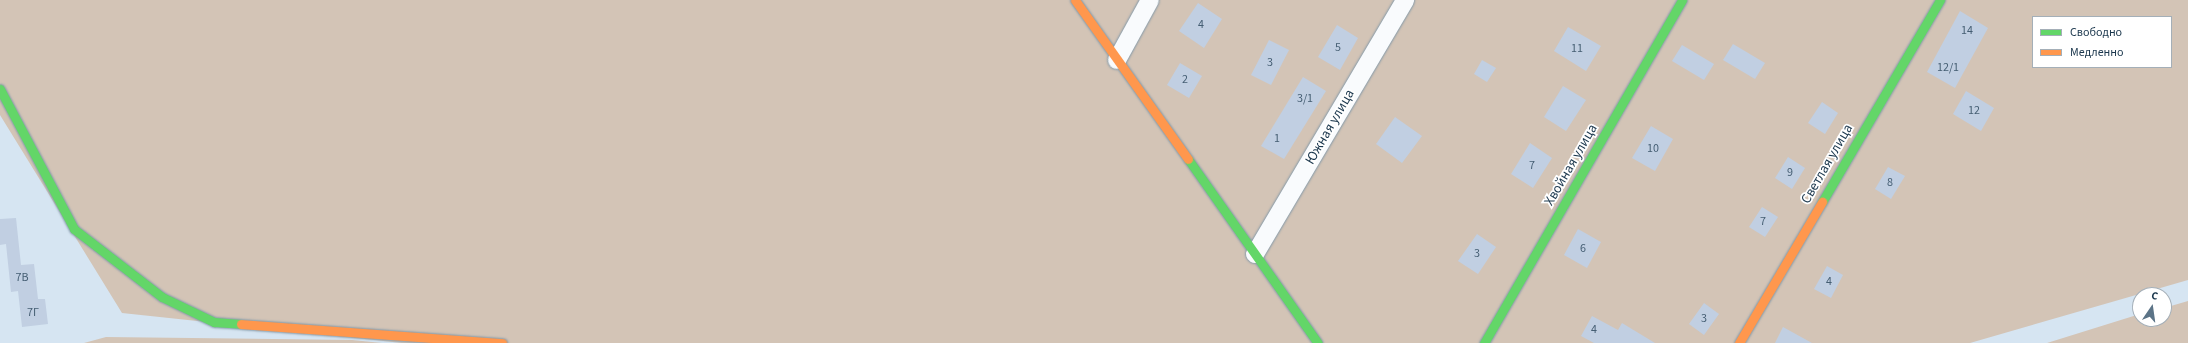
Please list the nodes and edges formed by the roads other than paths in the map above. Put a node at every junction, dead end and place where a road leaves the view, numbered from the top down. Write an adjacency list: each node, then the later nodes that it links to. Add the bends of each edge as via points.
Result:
1 (1075, 0): 6 (street)
2 (1150, 0): 6 (street)
3 (1405, 0): 8 (street, Южная улица)
4 (1682, 0): 12 (street, Хвойная улица)
5 (1940, 0): 13 (street, Светлая улица)
6 (1118, 60): 8 (street)
7 (0, 89): 9 (street, via 74,229 162,297 214,322)
8 (1255, 254): 11 (street)
9 (362, 338): 10 (street)
10 (502, 343)
11 (1318, 343)
12 (1484, 343)
13 (1739, 343)

